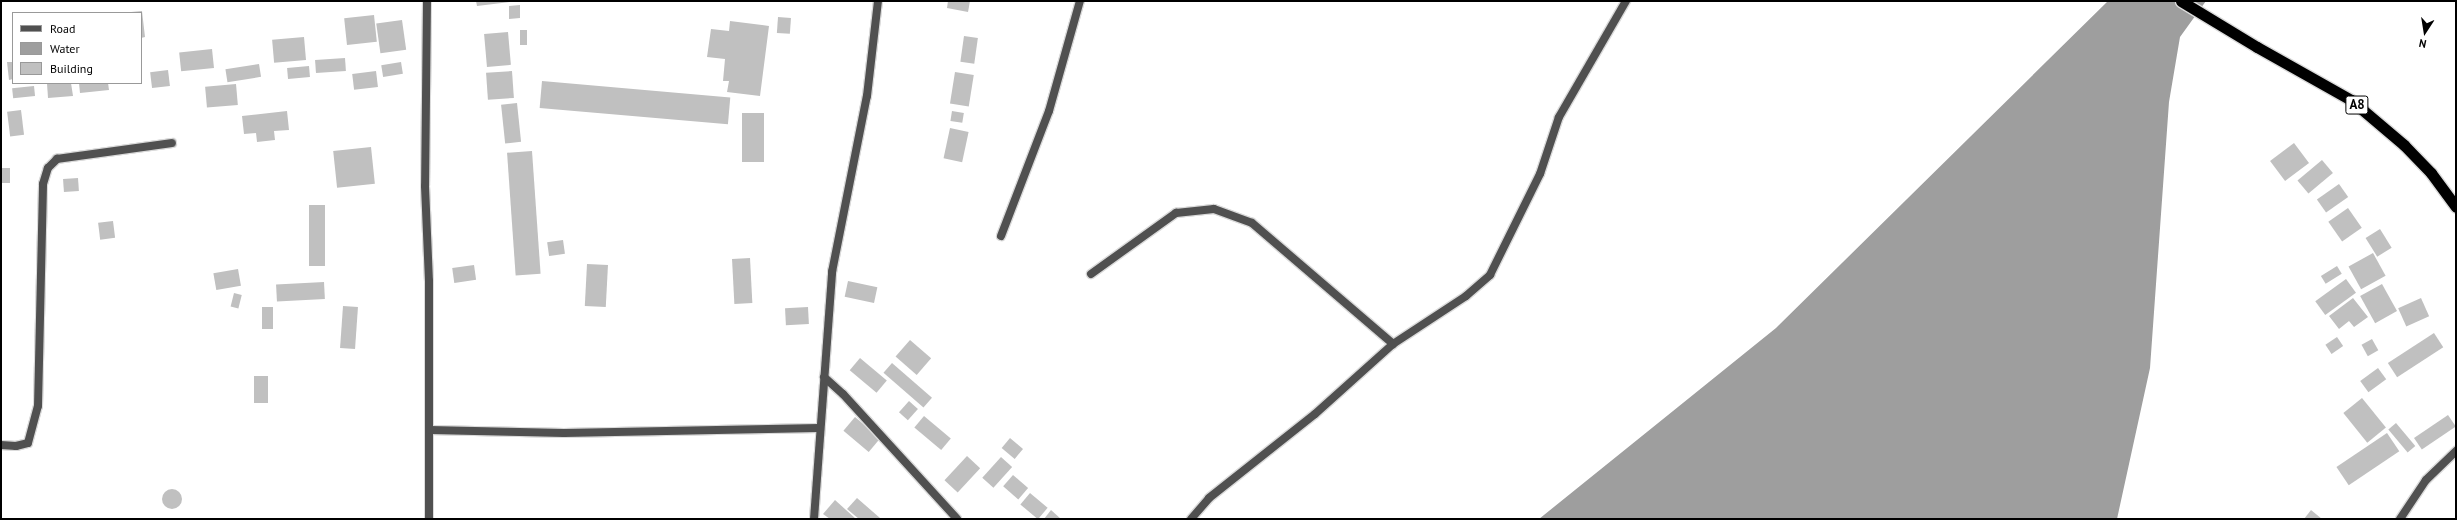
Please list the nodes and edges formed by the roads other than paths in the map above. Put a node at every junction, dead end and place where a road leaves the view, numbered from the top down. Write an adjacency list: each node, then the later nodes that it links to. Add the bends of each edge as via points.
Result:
1 (427, 1): 13 (street, via 425,186 430,281)
2 (878, 1): 11 (street, via 867,96 832,272)
3 (1080, 1): 8 (street, via 1049,111)
4 (1626, 1): 10 (street, via 1558,117 1540,174 1490,275 1466,296 1418,325)
5 (2181, 1): 7 (highway, A8, via 2351,100 2404,145 2431,173)
6 (172, 143): 14 (street, via 57,159 48,168 43,184 38,406 28,443 16,446)
7 (2456, 206)
8 (1001, 236)
9 (1091, 274): 10 (street, via 1176,213 1214,209 1252,223)
10 (1393, 344): 19 (street, via 1315,414 1209,498)
11 (824, 377): 12 (street); 18 (street, via 848,399)
12 (819, 428): 13 (street, via 564,433); 17 (street)
13 (430, 430): 16 (street)
14 (1, 445)
15 (2456, 450): 20 (street, via 2426,480)
16 (429, 519)
17 (814, 519)
18 (957, 519)
19 (1191, 519)
20 (2400, 519)

